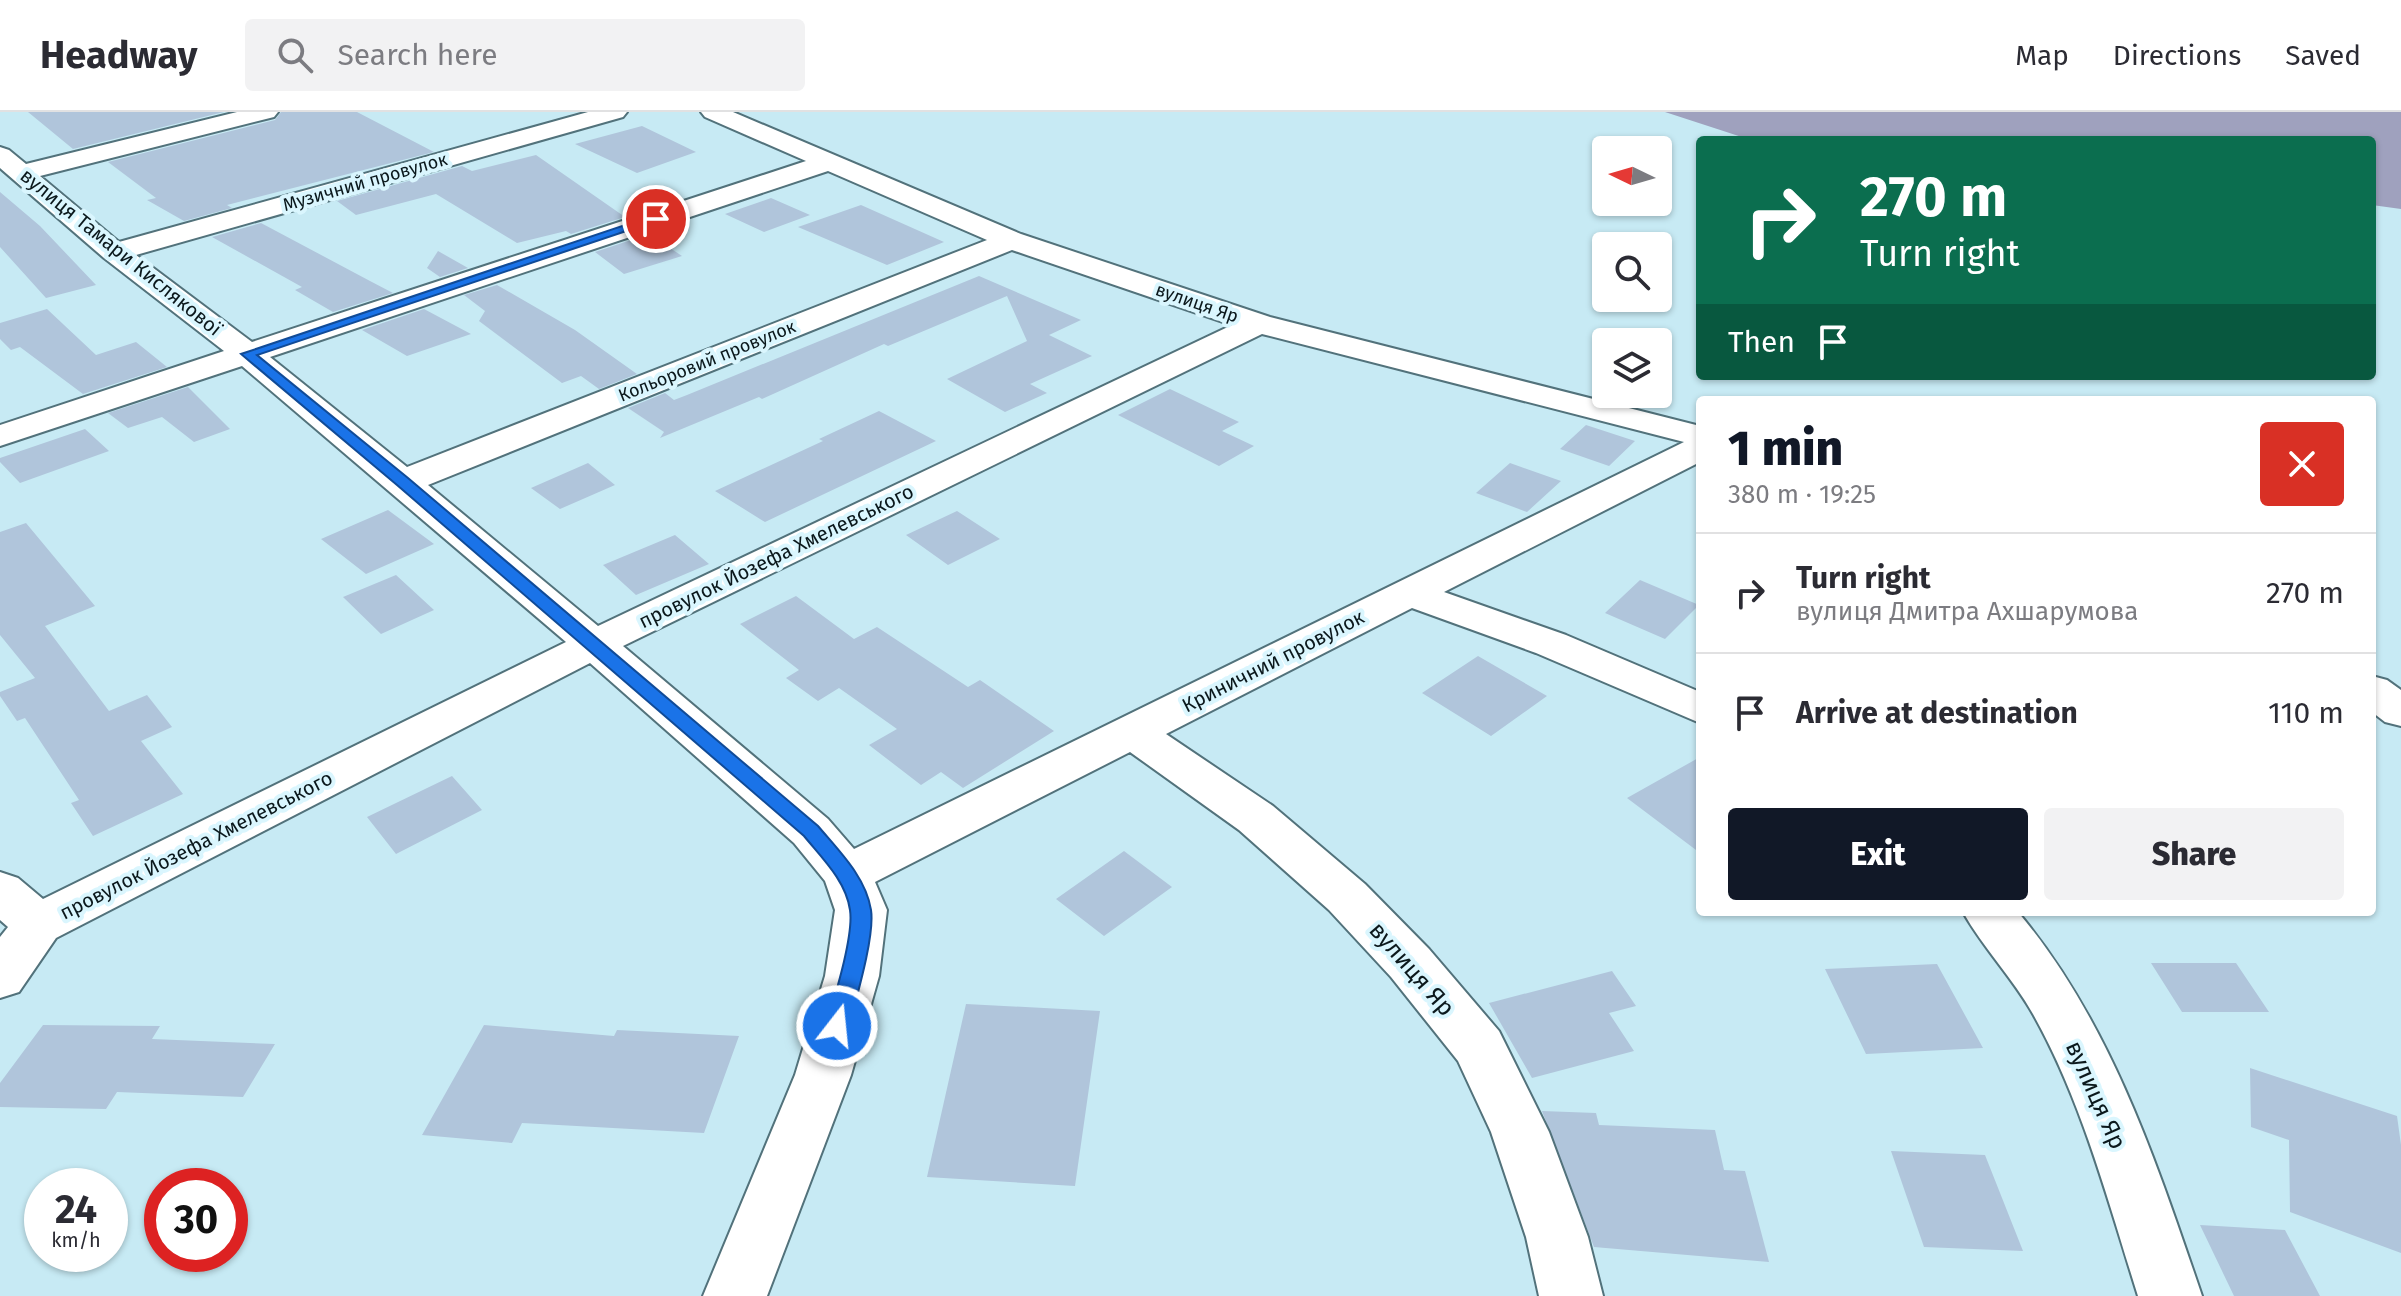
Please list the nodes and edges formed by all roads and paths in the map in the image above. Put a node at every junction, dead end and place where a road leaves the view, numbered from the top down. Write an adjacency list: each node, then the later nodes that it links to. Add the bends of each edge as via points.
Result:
1 (266, 112): 5 (street)
2 (615, 112): 7 (street, Музичний провулок)
3 (713, 112): 4 (street, вулиця Яр)
4 (831, 161): 6 (street, вулиця Яр); 9 (street)
5 (12, 163): 7 (street, вулиця Тамари Кислякової)
6 (1011, 240): 8 (street, вулиця Яр); 13 (street, Кольоровий провулок)
7 (114, 252): 9 (street, вулиця Тамари Кислякової)
8 (1259, 324): 10 (street, вулиця Яр); 15 (street, провулок Йозефа Хмелевського)
9 (247, 354): 11 (street); 13 (street, вулиця Тамари Кислякової)
10 (1696, 435)
11 (0, 436)
12 (1696, 450): 14 (street, Криничний провулок)
13 (403, 482): 15 (street, вулиця Тамари Кислякової)
14 (1408, 593): 17 (street, via 1551,644); 19 (street, Криничний провулок)
15 (594, 644): 20 (street, вулиця Тамари Кислякової, via 811,831); 23 (street, провулок Йозефа Хмелевського)
16 (2376, 693): 18 (street)
17 (1696, 707)
18 (2401, 712)
19 (1132, 732): 20 (street, Криничний провулок); 26 (street, вулиця Яр, via 1256,818 1347,897 1479,1047 1520,1132 1557,1237)
20 (847, 874): 25 (street, вулиця Тамари Кислякової, via 861,910 852,976 823,1075)
21 (0, 891): 23 (street)
22 (1992, 916): 27 (street, вулиця Яр, via 2057,1007 2108,1112)
23 (38, 924): 24 (street)
24 (0, 977)
25 (735, 1296)
26 (1571, 1296)
27 (2170, 1296)

